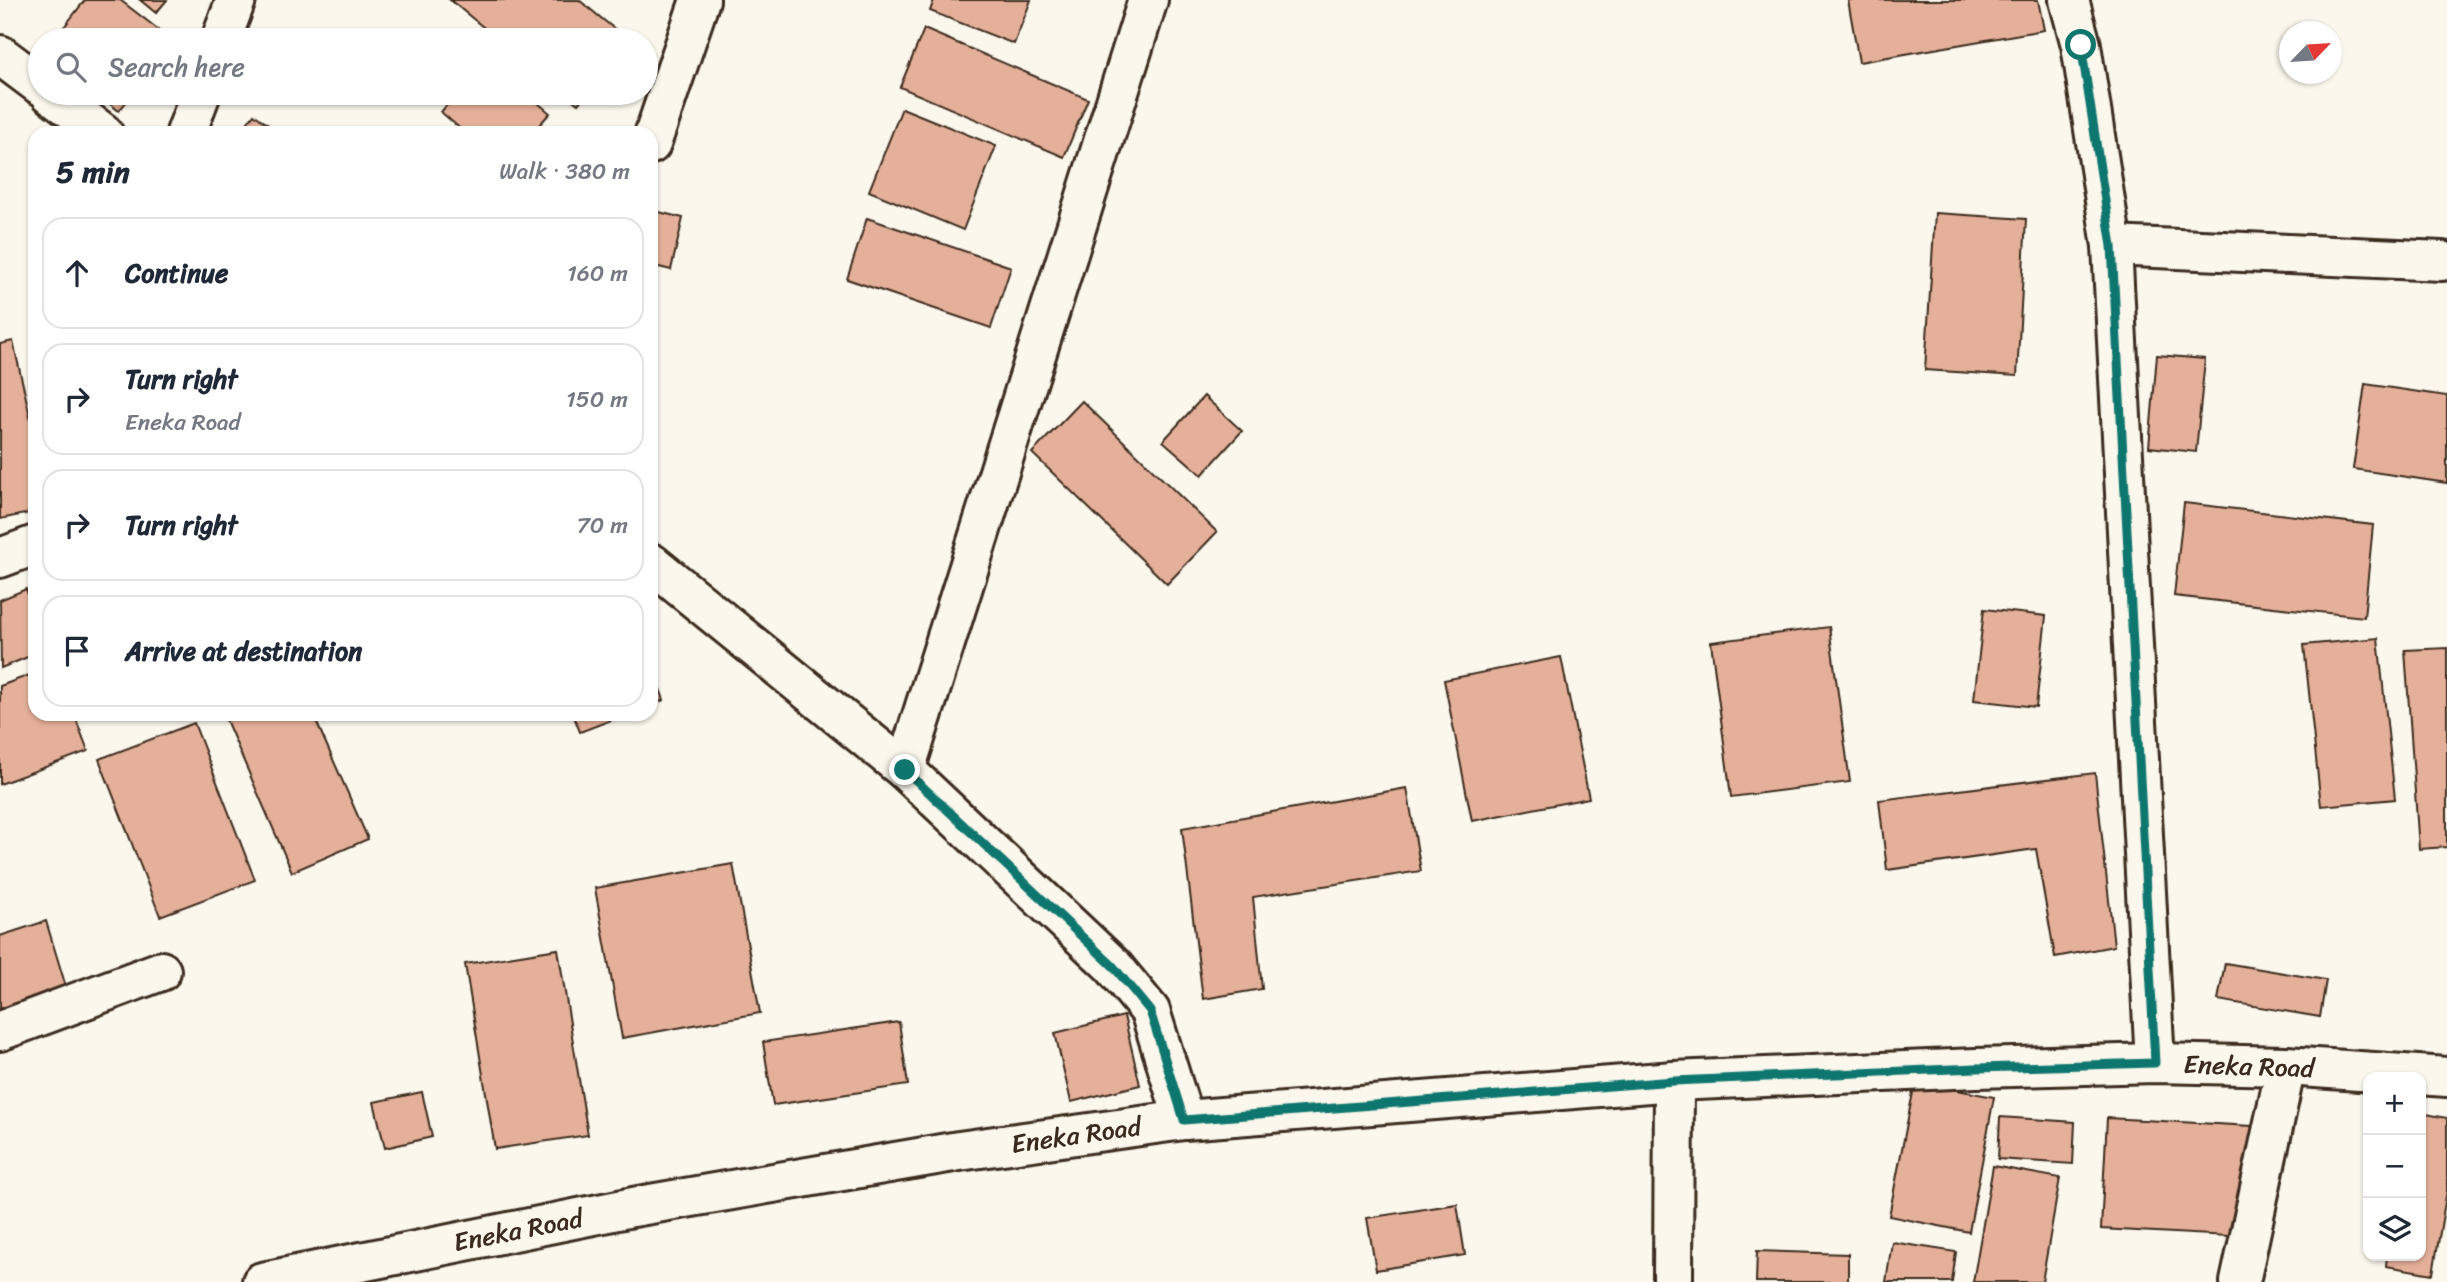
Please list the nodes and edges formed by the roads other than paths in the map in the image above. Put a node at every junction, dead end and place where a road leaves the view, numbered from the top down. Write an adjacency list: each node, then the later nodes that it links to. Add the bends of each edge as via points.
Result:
1 (236, 0): 5 (street)
2 (701, 0): 12 (street)
3 (1149, 0): 18 (street)
4 (2070, 0): 13 (street)
5 (226, 28)
6 (0, 55): 7 (street)
7 (28, 76)
8 (66, 105): 10 (street)
9 (196, 105): 11 (street)
10 (94, 126)
11 (189, 126)
12 (657, 126)
13 (2112, 246): 14 (street); 21 (street)
14 (2442, 261)
15 (28, 548): 16 (street)
16 (0, 558)
17 (658, 570): 18 (street)
18 (905, 770): 25 (street, via 1113,966 1150,1011)
19 (160, 971): 20 (street)
20 (0, 1031)
21 (2155, 1063): 22 (street, Eneka Road); 24 (street, Eneka Road)
22 (2286, 1066): 23 (street, Eneka Road); 28 (street)
23 (2447, 1077)
24 (1674, 1081): 25 (street, Eneka Road); 27 (street)
25 (1184, 1120): 26 (street, Eneka Road, via 958,1151 633,1207)
26 (262, 1282)
27 (1673, 1282)
28 (2240, 1282)

